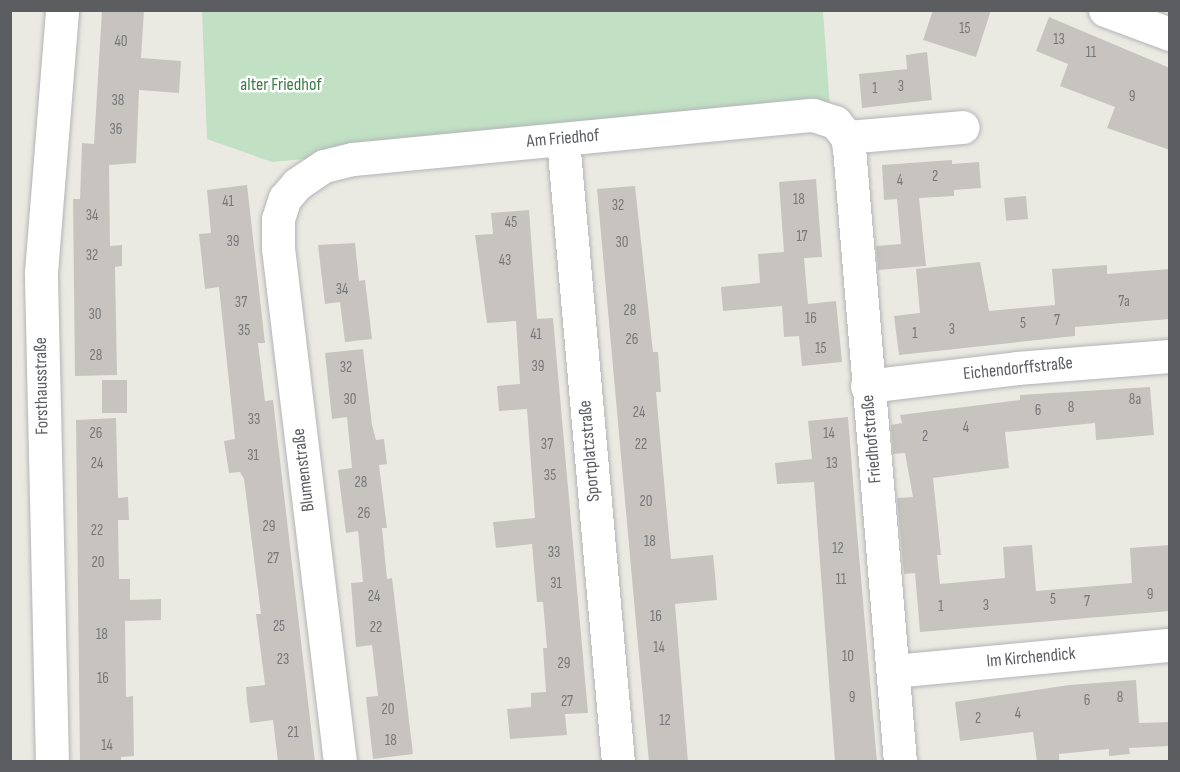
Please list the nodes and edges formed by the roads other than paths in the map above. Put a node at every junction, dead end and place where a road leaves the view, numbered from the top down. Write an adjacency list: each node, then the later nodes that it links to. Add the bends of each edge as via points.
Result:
1 (62, 10): 12 (street, Forsthausstraße, via 41,272)
2 (1105, 10): 3 (street)
3 (1170, 34)
4 (963, 127): 5 (street, Am Friedhof)
5 (841, 129): 6 (street, Am Friedhof, via 813,115); 9 (street, Friedhofstraße)
6 (563, 140): 7 (street, Am Friedhof, via 353,159 324,166); 14 (street, Sportplatzstraße)
7 (297, 184): 13 (street, Blumenstraße, via 285,198 278,219 278,248)
8 (1170, 356): 9 (street, Eichendorffstraße, via 1017,368)
9 (867, 386): 11 (street, Friedhofstraße)
10 (1170, 645): 11 (street, Im Kirchendick)
11 (892, 671): 15 (street, Friedhofstraße)
12 (52, 762)
13 (340, 762)
14 (618, 762)
15 (900, 762)

